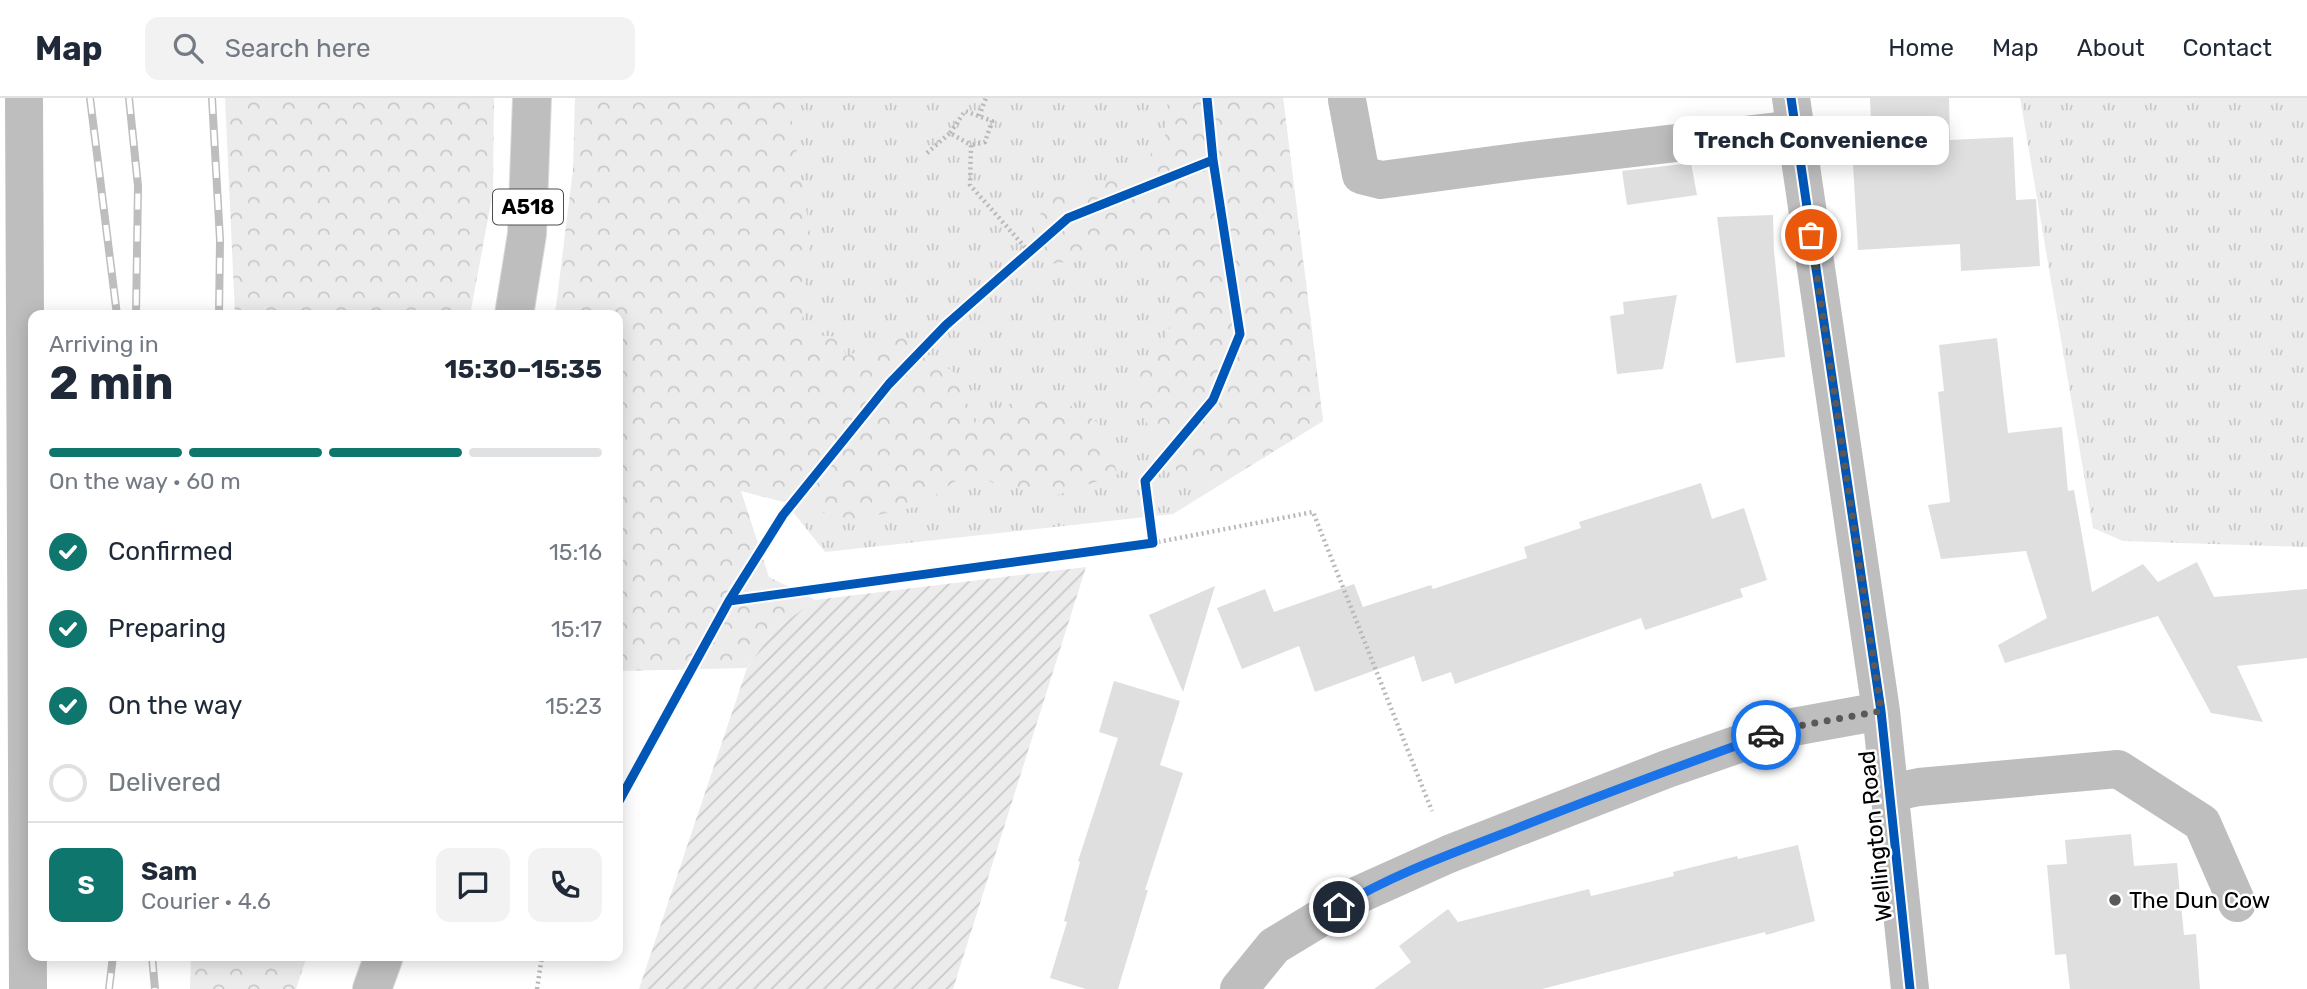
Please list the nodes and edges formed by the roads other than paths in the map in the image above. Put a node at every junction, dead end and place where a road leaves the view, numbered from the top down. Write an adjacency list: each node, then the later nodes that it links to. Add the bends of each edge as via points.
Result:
1 (24, 98): 6 (main road)
2 (532, 98): 5 (main road, A518, via 527,234)
3 (1347, 100): 4 (main road, via 1361,175 1381,180 1523,161)
4 (1793, 113): 7 (main road, Wellington Road)
5 (515, 310)
6 (13, 338): 11 (main road)
7 (1881, 711): 8 (main road, Wellington Road); 13 (main road, via 1782,729 1449,854 1360,894 1274,946)
8 (1889, 793): 9 (main road, via 2118,769 2202,823); 14 (main road, Wellington Road)
9 (2237, 903)
10 (382, 961): 12 (main road)
11 (28, 989)
12 (372, 989)
13 (1239, 989)
14 (1910, 989)

